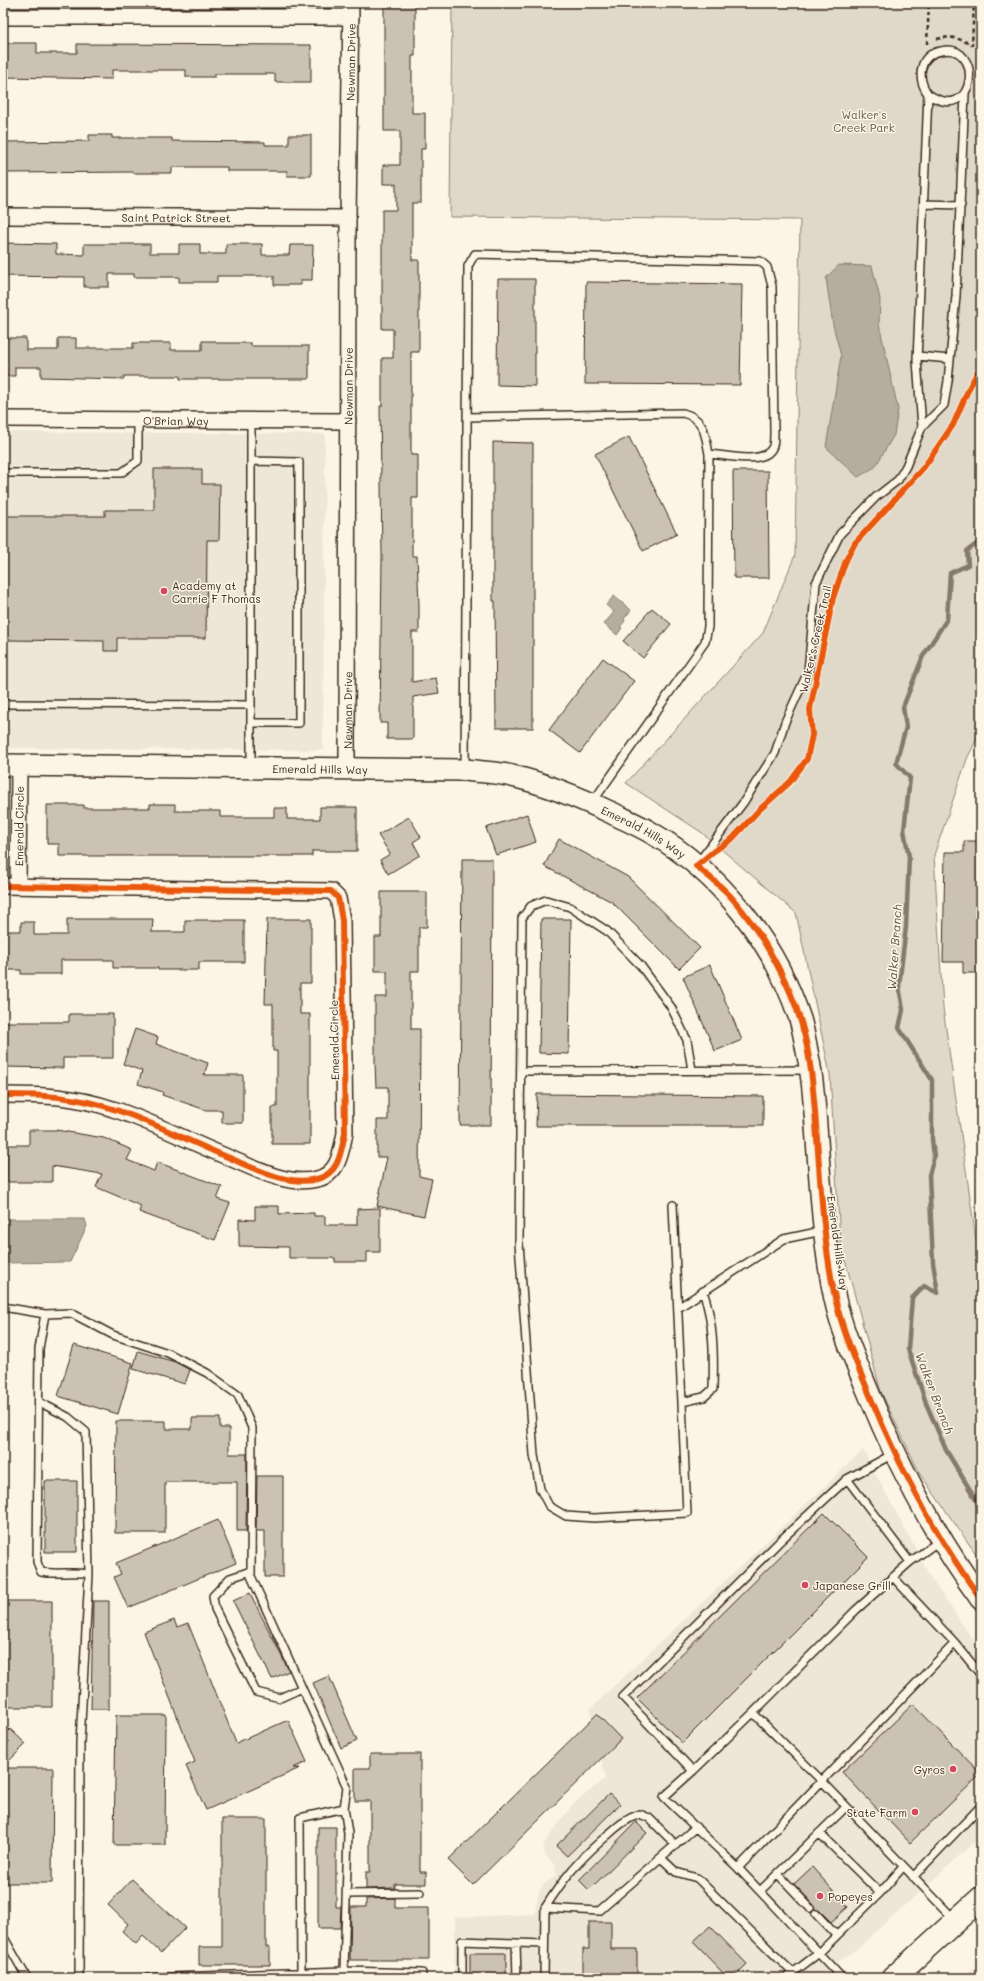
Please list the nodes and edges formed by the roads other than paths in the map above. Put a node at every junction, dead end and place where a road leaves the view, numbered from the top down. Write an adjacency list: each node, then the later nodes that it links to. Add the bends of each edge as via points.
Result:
1 (351, 10): 2 (street); 8 (street, Newman Drive)
2 (3, 17)
3 (928, 94): 4 (lane, via 936,100 947,102 957,100); 4 (lane, via 922,86 922,66 936,52 946,50 965,57 971,66 972,81); 5 (lane)
4 (965, 94): 6 (lane)
5 (924, 204): 6 (lane); 9 (lane)
6 (961, 205): 10 (lane)
7 (3, 216): 8 (street, Saint Patrick Street)
8 (348, 218): 15 (street, Newman Drive)
9 (917, 356): 10 (lane); 16 (lane)
10 (950, 359): 16 (lane, via 944,405)
11 (467, 417): 17 (lane, via 683,413 697,419 703,429); 17 (lane, via 468,266 474,254 760,261 767,267 772,286 773,446 767,455 757,458); 26 (lane)
12 (3, 419): 13 (street, O'Brian Way)
13 (138, 420): 14 (street, O'Brian Way); 19 (lane, via 138,461 121,473)
14 (251, 420): 15 (street, O'Brian Way); 18 (lane)
15 (348, 421): 25 (street, Newman Drive)
16 (922, 427): 28 (lane, via 898,480 876,497 840,534 816,583 808,672 784,722 775,753 743,803)
17 (709, 454): 27 (lane, via 708,627 704,642)
18 (251, 461): 21 (lane); 22 (lane, via 299,462 300,597 299,724)
19 (3, 472)
20 (3, 704): 21 (lane)
21 (251, 705): 22 (lane)
22 (251, 723): 24 (lane)
23 (11, 766): 24 (street, Emerald Hills Way); 30 (street, Emerald Circle)
24 (251, 768): 25 (street, Emerald Hills Way)
25 (348, 769): 26 (street, Emerald Hills Way)
26 (465, 770): 27 (street, Emerald Hills Way, via 510,775 548,785)
27 (591, 803): 28 (street, Emerald Hills Way, via 650,832)
28 (696, 866): 32 (street, Emerald Hills Way, via 732,899 773,958 792,996 801,1022)
29 (3, 886): 30 (street, Emerald Circle)
30 (18, 886): 34 (street, Emerald Circle, via 331,892 338,898 342,920 345,1133 340,1161 331,1172 318,1179 294,1180 264,1172 114,1109 72,1098)
31 (692, 1070): 32 (lane); 33 (lane); 33 (lane, via 687,1040 670,1007 641,966 606,931 570,907 546,900 531,906 522,918)
32 (811, 1070): 36 (street, Emerald Hills Way)
33 (522, 1071): 42 (lane, via 519,1243 534,1455 540,1489 549,1506 566,1516 594,1518 687,1513)
34 (3, 1095)
35 (673, 1205): 39 (lane)
36 (824, 1231): 37 (lane, via 784,1239); 43 (street, Emerald Hills Way, via 836,1300 847,1342)
37 (703, 1291): 39 (lane); 42 (lane, via 710,1310 713,1389 704,1397)
38 (3, 1308): 40 (lane)
39 (678, 1308): 42 (lane)
40 (46, 1314): 41 (lane, via 39,1349); 47 (lane, via 71,1313 113,1334 168,1353 207,1373 238,1395 252,1428)
41 (38, 1402): 48 (lane, via 68,1417 86,1432); 48 (lane, via 37,1562 41,1572)
42 (682, 1402)
43 (895, 1453): 44 (lane); 45 (street, Emerald Hills Way)
44 (847, 1479): 46 (lane); 55 (lane, via 782,1539 623,1697)
45 (943, 1539): 46 (lane); 50 (street, Emerald Hills Way, via 964,1577)
46 (910, 1562): 49 (lane)
47 (251, 1571): 53 (lane); 53 (lane, via 230,1578 213,1596 215,1609 256,1692 280,1698)
48 (89, 1574): 87 (lane, via 80,1742)
49 (893, 1577): 51 (lane); 54 (lane, via 856,1610)
50 (981, 1600)
51 (955, 1643): 52 (lane); 56 (lane)
52 (981, 1675)
53 (302, 1688): 59 (lane, via 347,1787)
54 (753, 1713): 55 (lane); 56 (lane)
55 (693, 1771): 60 (lane, via 664,1797)
56 (822, 1781): 58 (lane); 65 (lane)
57 (981, 1806): 67 (lane)
58 (846, 1807): 61 (lane); 64 (lane)
59 (344, 1808): 71 (lane, via 348,1833); 85 (lane, via 300,1818)
60 (696, 1827): 62 (lane); 65 (lane)
61 (819, 1832): 66 (lane); 70 (lane)
62 (676, 1845): 63 (lane); 73 (lane, via 649,1818 640,1814 625,1819 577,1863 560,1883)
63 (661, 1858): 73 (lane, via 599,1911); 84 (lane, via 676,1872 697,1878)
64 (903, 1867): 67 (lane); 70 (lane)
65 (738, 1868): 68 (lane)
66 (778, 1874): 68 (lane); 74 (lane)
67 (913, 1877): 76 (lane)
68 (760, 1891): 81 (lane)
69 (420, 1893): 71 (lane)
70 (880, 1893): 77 (lane)
71 (347, 1894): 82 (lane)
72 (981, 1898): 76 (main road)
73 (545, 1908): 80 (lane)
74 (810, 1908)
75 (816, 1914): 77 (lane)
76 (956, 1921): 94 (main road)
77 (836, 1935): 81 (lane)
78 (3, 1936): 86 (lane)
79 (516, 1943): 80 (lane); 89 (lane, via 462,1941); 90 (lane)
80 (544, 1944): 91 (lane)
81 (819, 1953): 84 (lane); 93 (lane)
82 (344, 1971): 83 (lane); 85 (lane)
83 (422, 1973)
84 (793, 1973): 92 (lane)
85 (300, 1976): 88 (lane)
86 (27, 1978)
87 (79, 1978)
88 (143, 1978)
89 (462, 1978)
90 (517, 1978)
91 (544, 1978)
92 (786, 1978)
93 (842, 1978)
94 (893, 1978)

